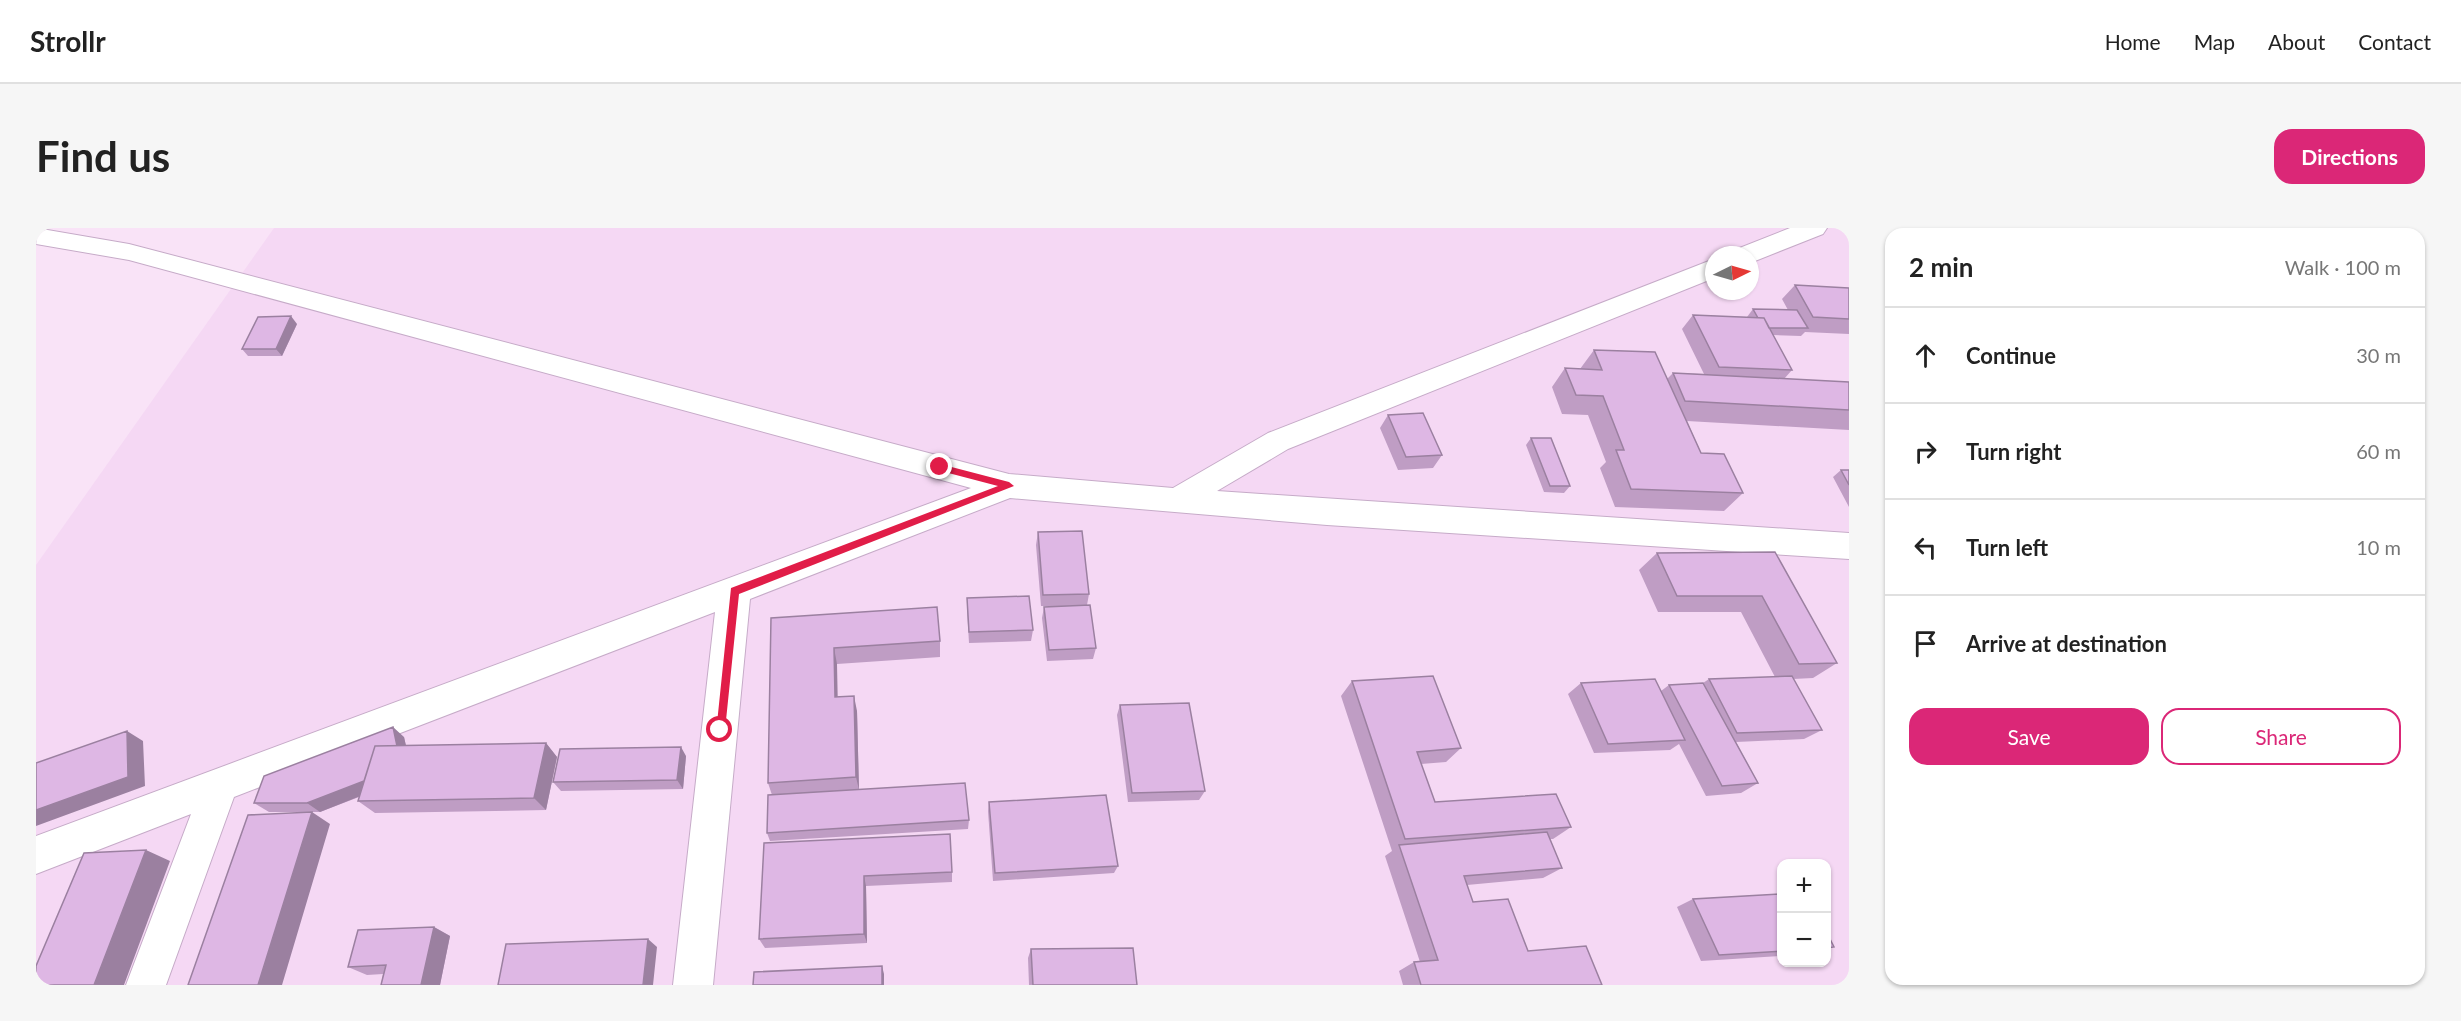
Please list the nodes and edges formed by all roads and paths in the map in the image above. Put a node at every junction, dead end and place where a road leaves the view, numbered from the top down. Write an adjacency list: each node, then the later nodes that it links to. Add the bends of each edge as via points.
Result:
1 (1814, 228): 3 (street)
2 (36, 236): 5 (street, via 129,252)
3 (1759, 250)
4 (1705, 272): 6 (street, via 1278,441)
5 (1009, 486): 6 (street); 8 (street)
6 (1177, 500): 7 (street)
7 (1849, 546)
8 (734, 591): 9 (street); 12 (street)
9 (220, 786): 10 (street); 11 (street)
10 (36, 855)
11 (146, 985)
12 (693, 985)

